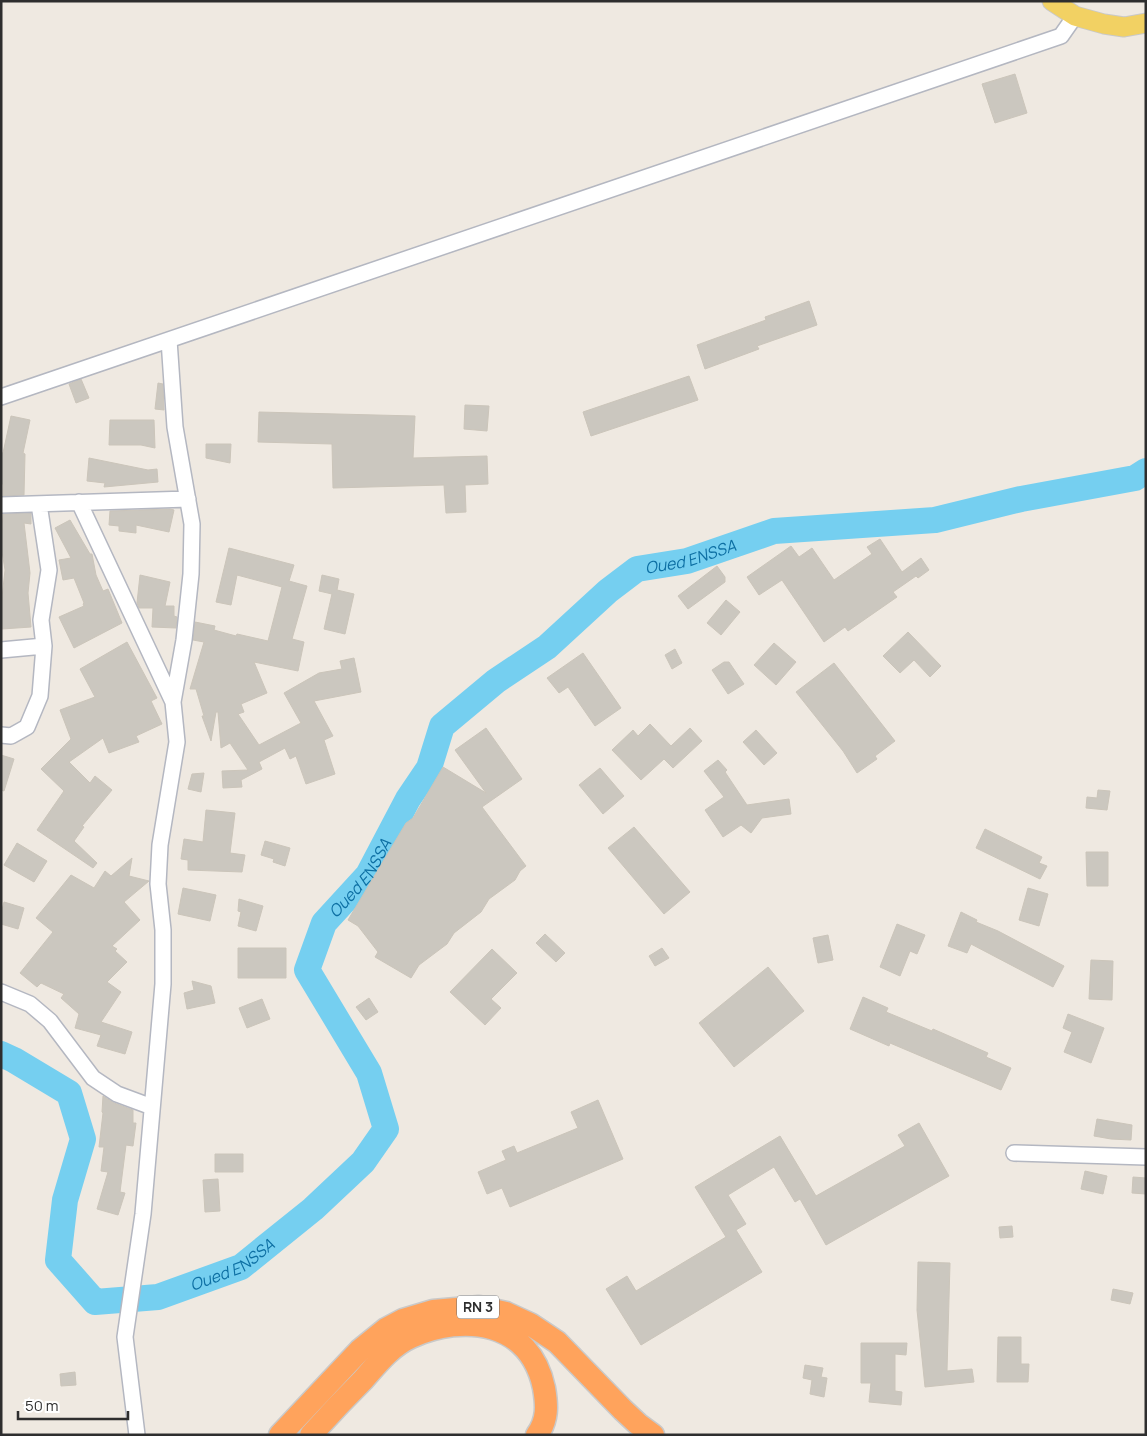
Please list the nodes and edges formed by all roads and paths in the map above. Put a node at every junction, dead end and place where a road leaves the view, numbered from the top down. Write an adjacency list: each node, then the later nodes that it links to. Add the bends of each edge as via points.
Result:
1 (1052, 1): 2 (main road)
2 (1076, 16): 3 (main road, via 1124,27); 4 (street, via 1061,36)
3 (1146, 23)
4 (169, 340): 5 (street); 6 (street, via 175,427)
5 (1, 397)
6 (188, 499): 7 (street); 12 (street, via 192,524 191,574)
7 (79, 502): 8 (street); 12 (street)
8 (39, 504): 9 (street); 10 (street, via 49,570 40,620)
9 (1, 505)
10 (44, 646): 11 (street); 13 (street, via 40,696 27,727 11,736)
11 (1, 650)
12 (173, 702): 15 (street, via 178,742 160,845 158,884 163,984)
13 (1, 735)
14 (1, 992): 15 (street, via 30,1004 50,1021 93,1078 117,1094)
15 (152, 1107): 19 (street, via 143,1214 125,1337)
16 (1014, 1154): 17 (street)
17 (1146, 1157)
18 (316, 1428): 21 (highway, via 388,1352 410,1338 456,1325 479,1325 495,1328 513,1338 529,1354 542,1377 547,1402 546,1418)
19 (137, 1435)
20 (280, 1435): 22 (highway, RN 3, via 360,1350 386,1329 433,1311 479,1307 506,1313 557,1342 623,1410)
21 (538, 1435)
22 (653, 1435)

